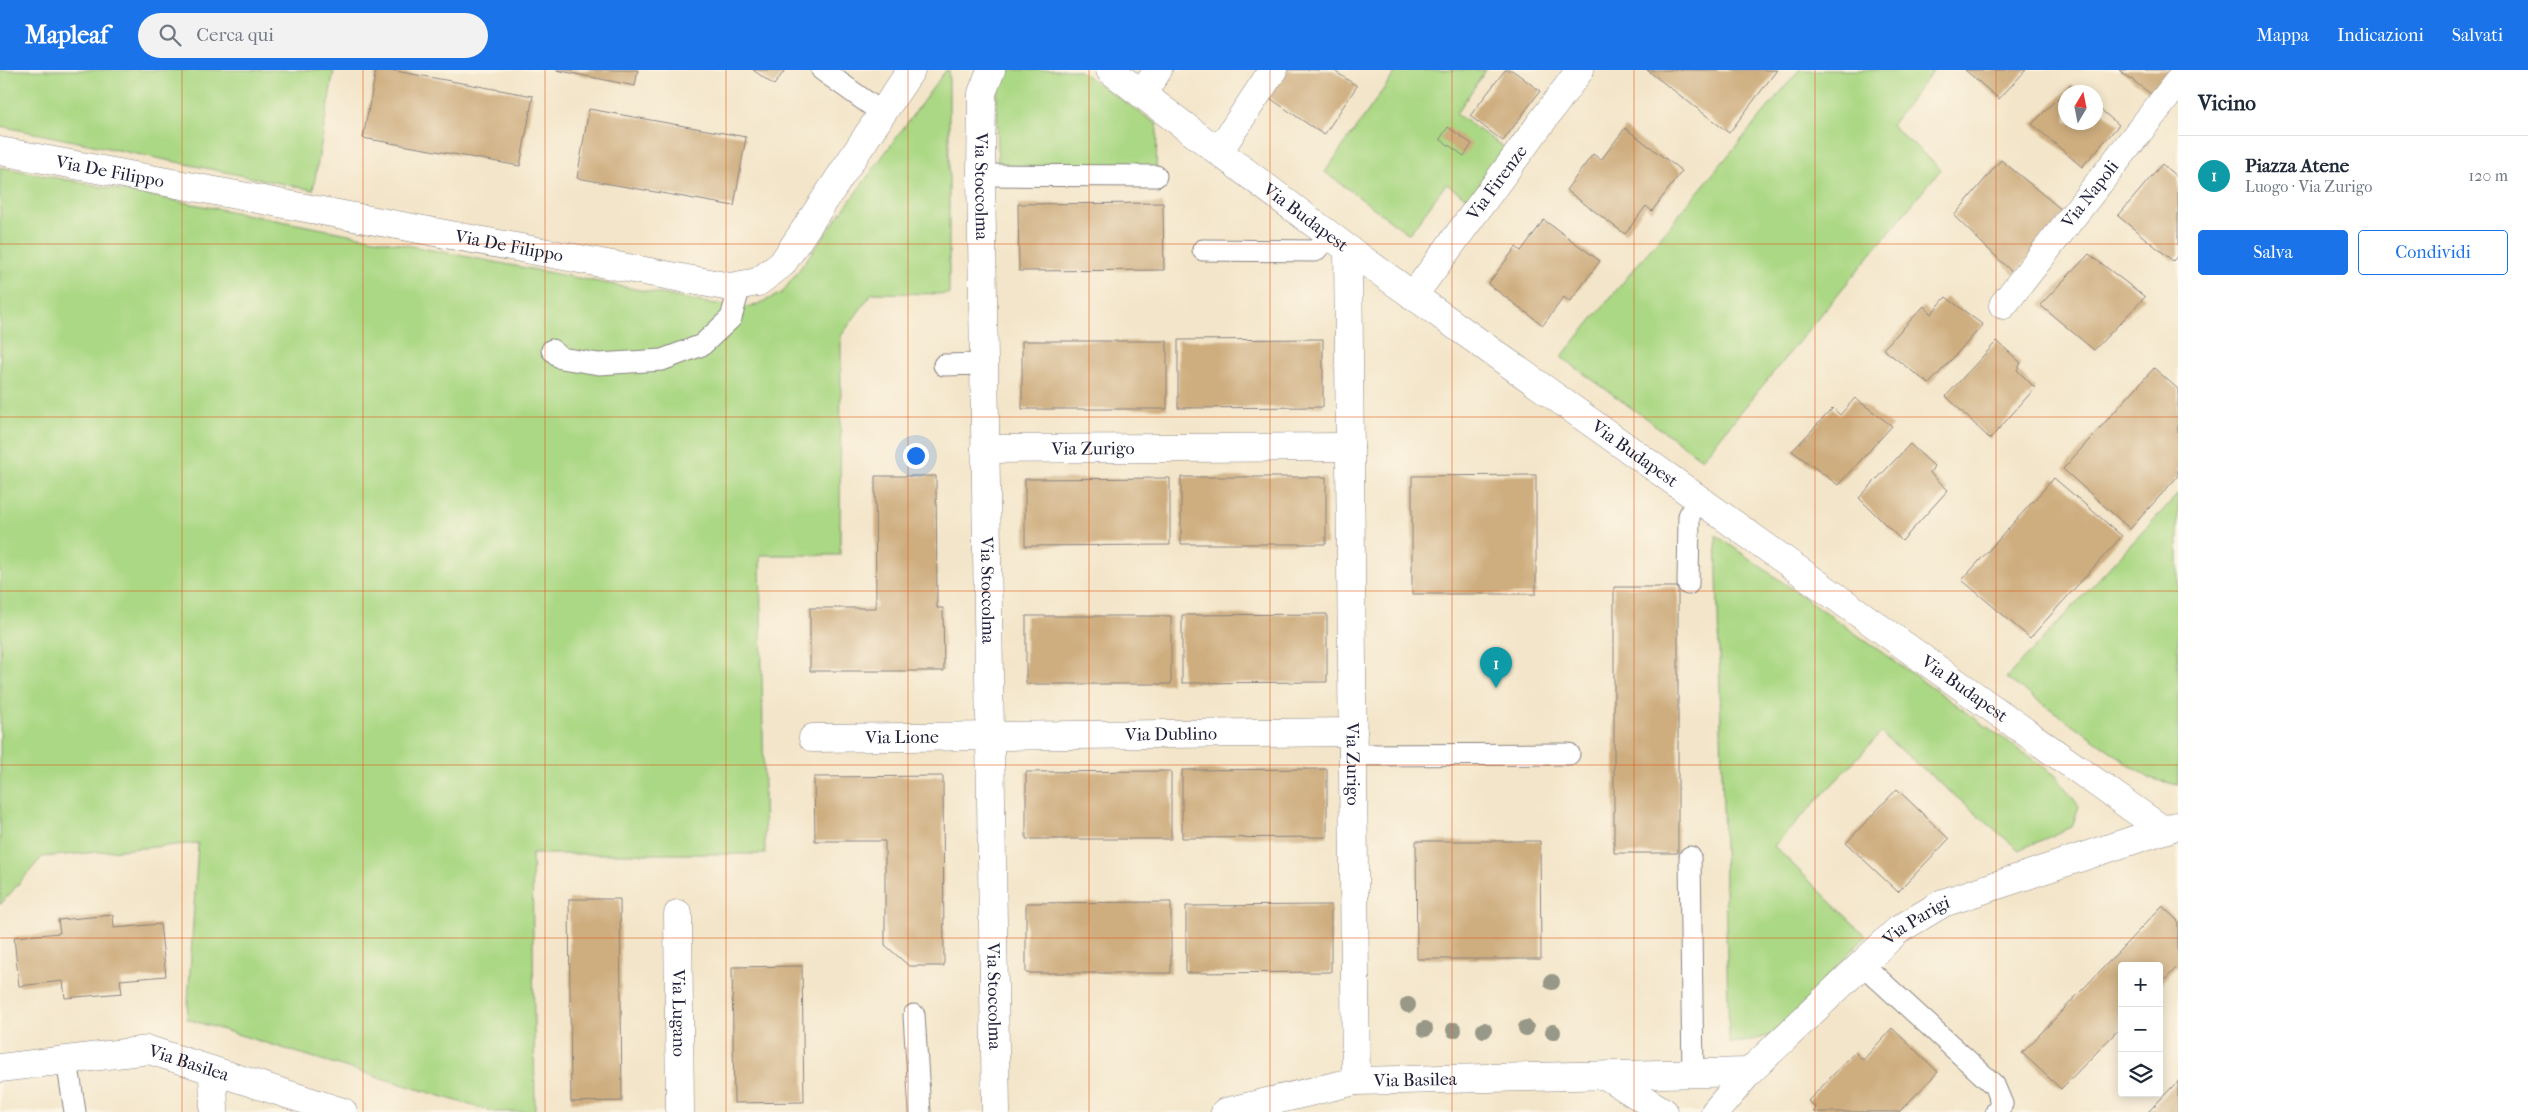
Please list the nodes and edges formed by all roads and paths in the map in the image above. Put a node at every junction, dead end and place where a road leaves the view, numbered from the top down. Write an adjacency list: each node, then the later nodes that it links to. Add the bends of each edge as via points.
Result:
1 (822, 70): 10 (lane)
2 (911, 70): 10 (street, Via De Filippo)
3 (991, 70): 13 (street, Via Stoccolma, via 982,93)
4 (1110, 70): 9 (street, Via Budapest)
5 (1158, 70): 9 (street)
6 (1273, 70): 12 (street)
7 (1580, 70): 18 (street, Via Firenze)
8 (2178, 82): 19 (street, Via Napoli)
9 (1142, 94): 12 (street, Via Budapest)
10 (882, 113): 17 (street, Via De Filippo, via 782,264 758,282)
11 (0, 151): 17 (street, Via De Filippo, via 730,288)
12 (1218, 151): 15 (street, Via Budapest)
13 (981, 175): 14 (lane); 22 (street, Via Stoccolma)
14 (1156, 176)
15 (1339, 242): 16 (lane, via 1315,251); 18 (street, Via Budapest); 23 (street, Via Zurigo)
16 (1203, 250)
17 (740, 286): 20 (lane, via 731,318 702,345 662,360 599,364 562,358)
18 (1413, 296): 25 (street, Via Budapest)
19 (2003, 305)
20 (552, 350)
21 (944, 364): 22 (lane)
22 (984, 364): 24 (street, Via Stoccolma)
23 (1350, 447): 24 (street, Via Zurigo); 29 (street, Via Zurigo)
24 (985, 449): 27 (street, Via Stoccolma)
25 (1698, 499): 26 (lane, via 1689,516); 31 (street, Via Budapest)
26 (1688, 584)
27 (990, 736): 28 (street, Via Lione); 29 (street, Via Dublino); 48 (street, Via Stoccolma)
28 (813, 738)
29 (1353, 743): 30 (lane); 42 (street, Via Zurigo)
30 (1569, 754)
31 (2171, 828): 34 (street, Via Parigi, via 1943,903 1898,930)
32 (1690, 857): 40 (lane)
33 (678, 914): 46 (street, Via Lugano)
34 (1862, 964): 39 (street, Via Parigi); 52 (lane, via 1994,1085 2002,1104)
35 (914, 1015): 47 (lane)
36 (67, 1060): 37 (street, Via Basilea); 38 (street, Via Basilea, via 149,1050); 43 (lane)
37 (0, 1068)
38 (213, 1072): 44 (street); 45 (street, Via Basilea)
39 (1749, 1072): 40 (street, Via Basilea); 51 (street, Via Parigi)
40 (1694, 1074): 41 (street, Via Basilea)
41 (1608, 1077): 42 (street, Via Basilea); 50 (street)
42 (1356, 1082): 49 (street, Via Basilea)
43 (74, 1112)
44 (214, 1112)
45 (343, 1112)
46 (680, 1112)
47 (920, 1112)
48 (996, 1112)
49 (1226, 1112)
50 (1664, 1112)
51 (1715, 1112)
52 (1996, 1112)

